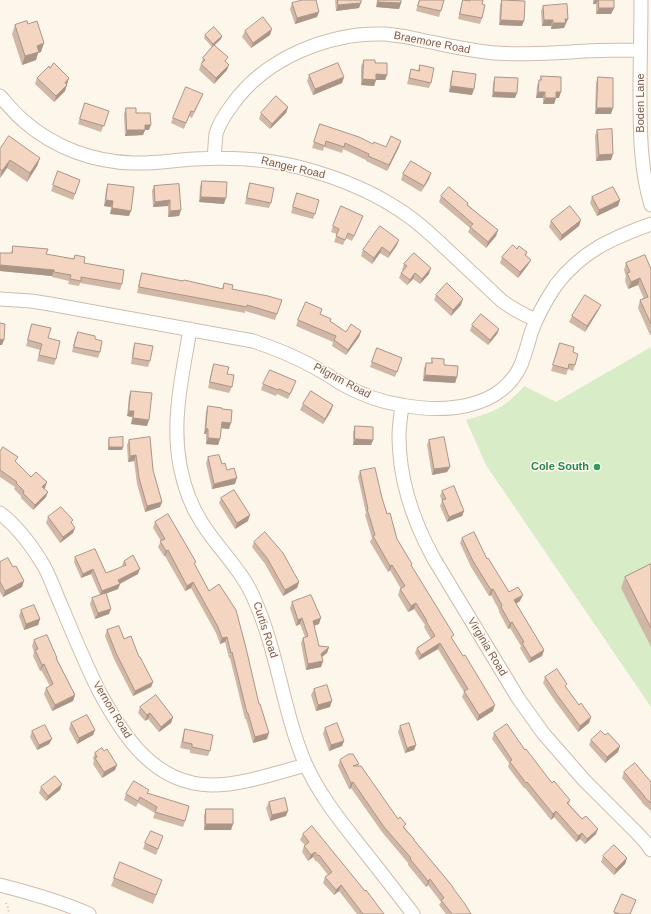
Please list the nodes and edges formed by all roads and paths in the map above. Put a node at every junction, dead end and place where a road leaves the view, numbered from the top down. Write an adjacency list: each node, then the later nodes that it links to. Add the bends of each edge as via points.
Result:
1 (641, 0): 2 (street, Boden Lane)
2 (640, 50): 4 (street, Braemore Road, via 512,54 478,52 387,34 352,35 320,43 287,57 268,69 236,98 216,134); 5 (street, Boden Lane, via 641,153)
3 (0, 96): 4 (street, Ranger Road, via 39,133 70,150 102,160 133,163)
4 (214, 158): 8 (street, Ranger Road, via 251,159 285,164 335,178 366,191 414,221 502,301)
5 (651, 204)
6 (651, 224): 8 (street, Pilgrim Road, via 607,242 578,261 556,285)
7 (0, 299): 9 (street, Pilgrim Road, via 32,301)
8 (536, 320): 10 (street, Pilgrim Road, via 520,366 513,377 494,395 467,406 453,408)
9 (190, 329): 10 (street, Pilgrim Road, via 283,351 356,391); 12 (street, Curtis Road, via 177,422 182,475 200,520 242,576 256,601 294,733)
10 (402, 405): 13 (street, Virginia Road, via 399,436 405,488 416,524 434,559 518,698 539,727 584,780)
11 (0, 513): 12 (street, Vernon Road, via 28,542 45,568 92,676 119,726 133,745 155,766 181,779 210,785 240,782)
12 (306, 765): 18 (street, Curtis Road, via 330,807)
13 (651, 850)
14 (0, 885): 17 (street)
15 (6, 903): 16 (path, via 9,910)
16 (7, 914)
17 (89, 914)
18 (413, 914)

